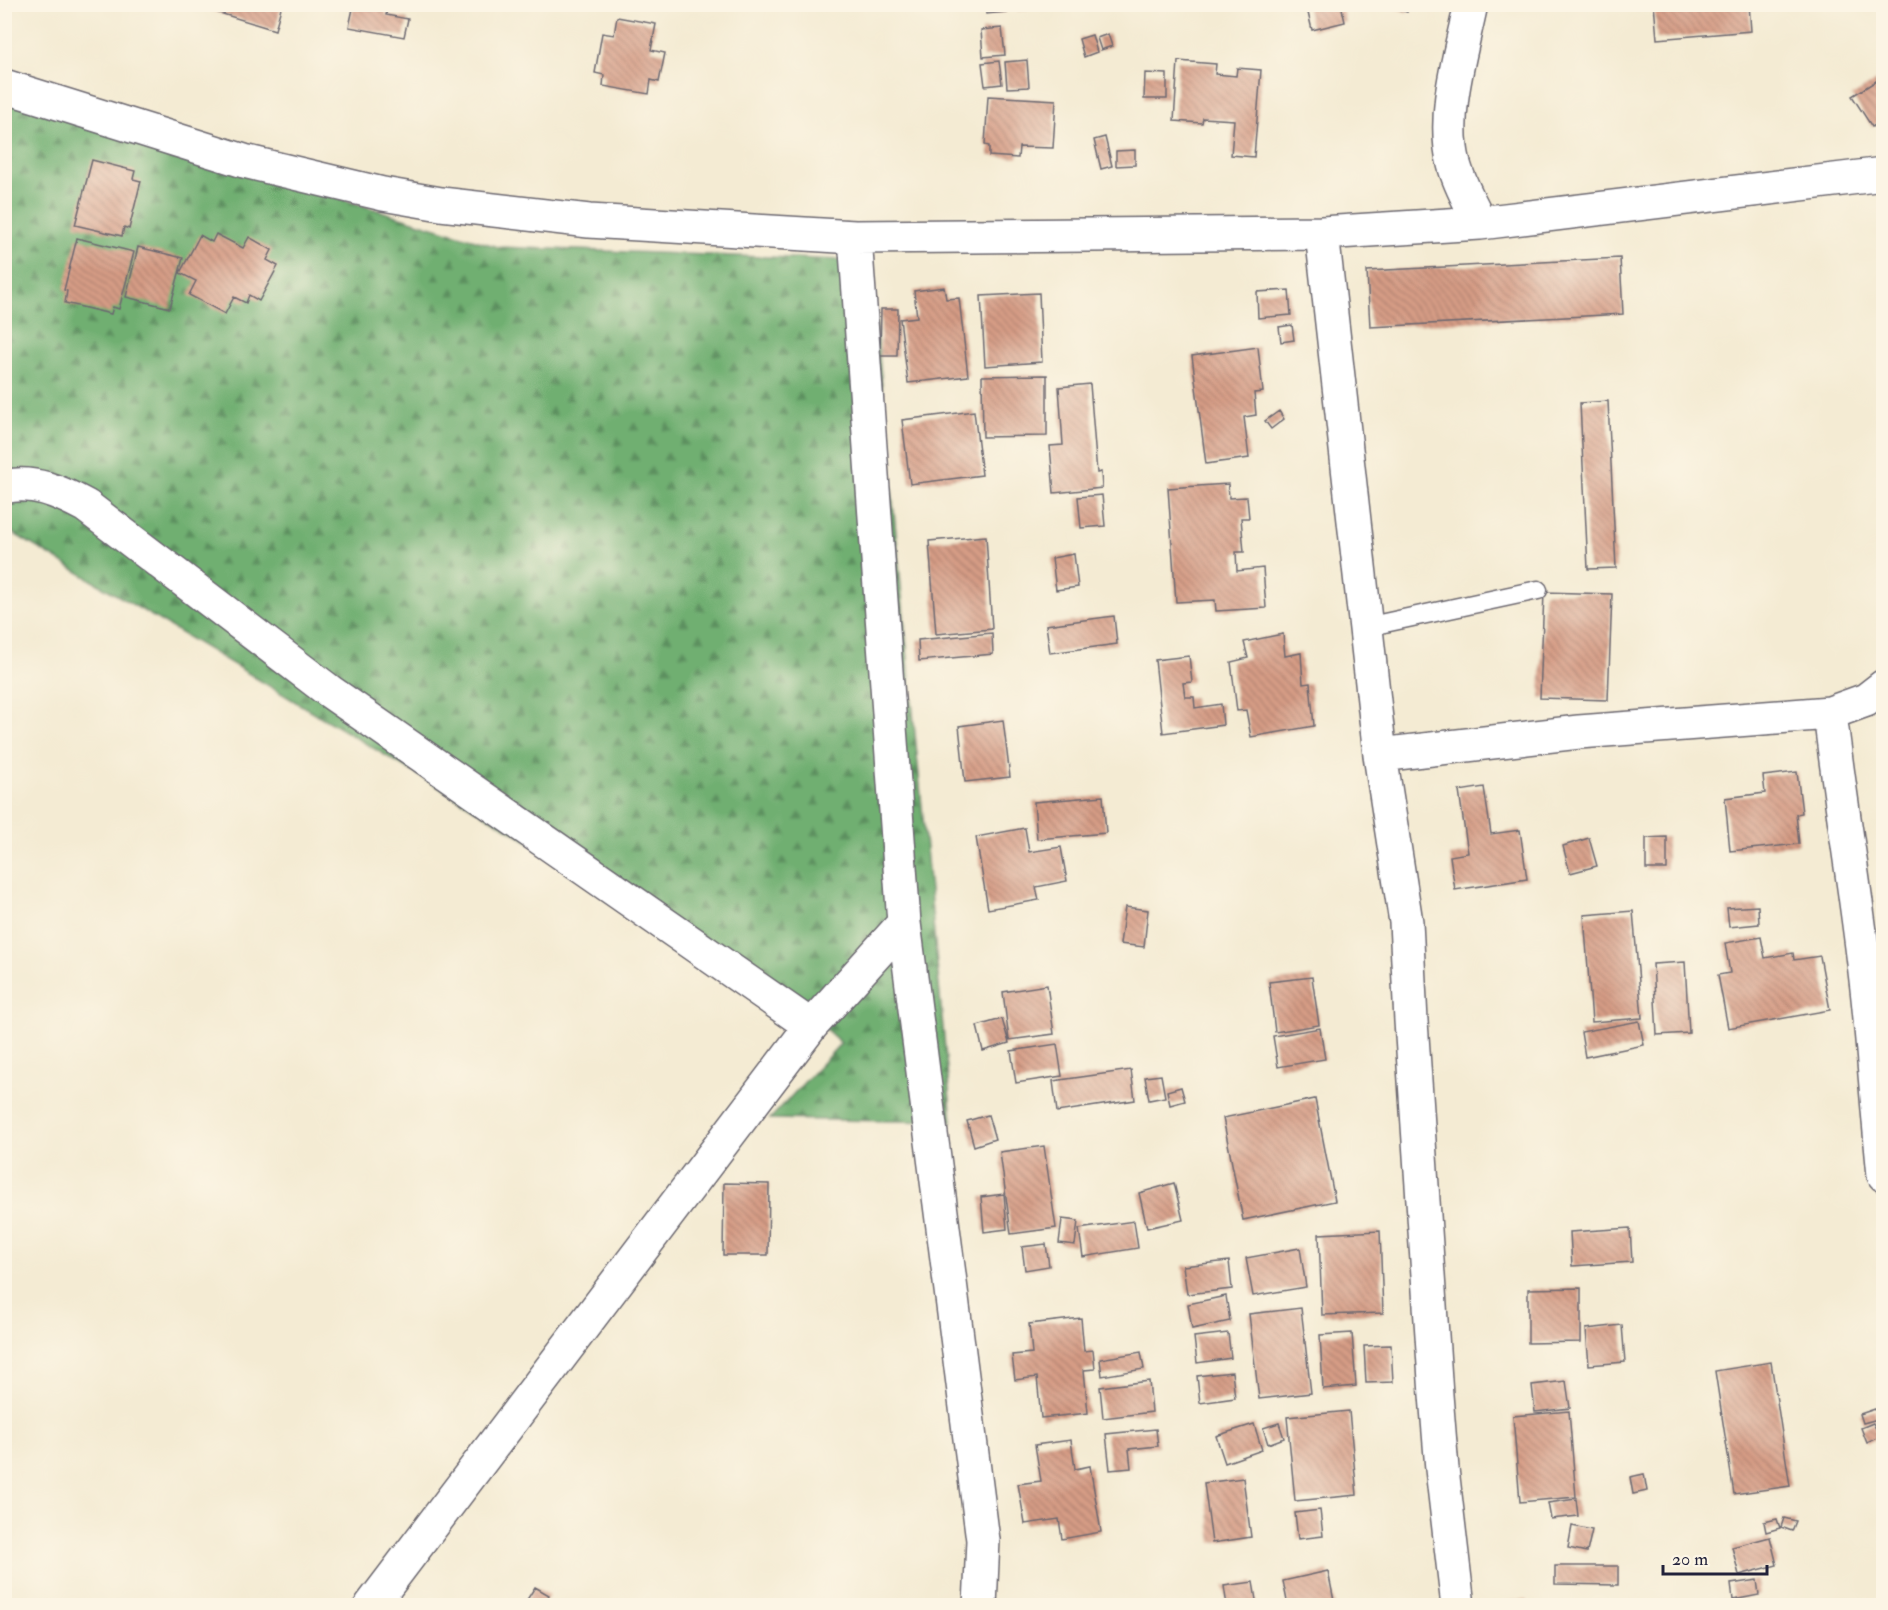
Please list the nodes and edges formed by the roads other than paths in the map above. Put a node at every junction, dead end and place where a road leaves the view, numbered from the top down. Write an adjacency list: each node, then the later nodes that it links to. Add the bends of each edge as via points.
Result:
1 (1471, 4): 4 (street, via 1456,73 1450,142 1454,165)
2 (4, 86): 6 (street, via 244,161 384,194 589,221)
3 (1884, 174): 4 (street)
4 (1480, 223): 5 (street)
5 (1322, 233): 6 (street); 9 (street)
6 (855, 237): 13 (street)
7 (4, 487): 14 (street, via 42,487 86,506 329,691)
8 (1538, 590): 9 (lane)
9 (1366, 627): 12 (street)
10 (1884, 686): 11 (street, via 1866,700)
11 (1830, 713): 12 (street, via 1579,732); 15 (street, via 1868,996)
12 (1380, 755): 18 (street, via 1406,922 1436,1395)
13 (904, 923): 14 (street); 17 (street, via 983,1540)
14 (811, 1026): 16 (street)
15 (1884, 1174)
16 (371, 1605)
17 (980, 1605)
18 (1458, 1605)

